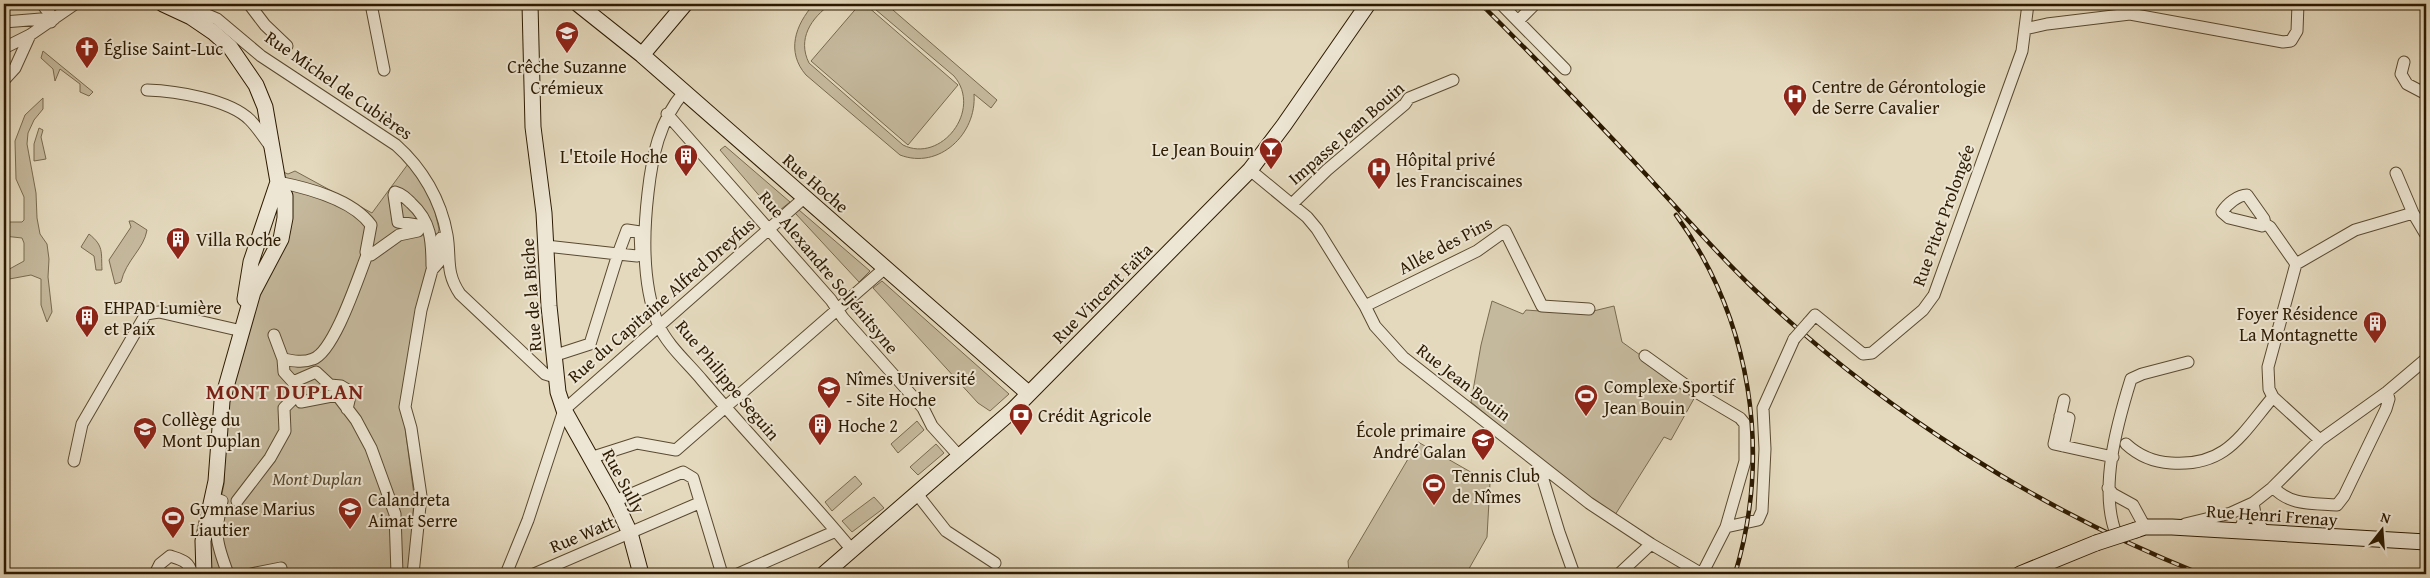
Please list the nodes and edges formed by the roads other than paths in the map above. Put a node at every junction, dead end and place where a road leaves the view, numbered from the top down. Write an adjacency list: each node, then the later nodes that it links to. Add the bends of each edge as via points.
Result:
1 (42, 4): 15 (street)
2 (75, 4): 15 (street)
3 (164, 4): 14 (street, Rue Michel de Cubières)
4 (248, 4): 20 (street)
5 (371, 4): 25 (street)
6 (530, 4): 43 (street, Rue de la Biche, via 532,112)
7 (578, 4): 22 (street, Rue Hoche)
8 (685, 4): 22 (street)
9 (1368, 4): 33 (street, Rue Vincent Faïta)
10 (1501, 4): 16 (street)
11 (1535, 4): 16 (street)
12 (2028, 4): 18 (street)
13 (2298, 4): 18 (street, via 2296,31 2292,41 2283,42 2130,14)
14 (191, 17): 32 (street, via 230,47 256,84 265,107); 41 (street, Rue Michel de Cubières, via 203,13 218,19 261,56 396,145 414,163 438,202)
15 (52, 21): 17 (street); 19 (street)
16 (1518, 21): 24 (street)
17 (4, 22)
18 (2025, 29): 92 (street, Rue Pitot Prolongée, bridge, via 2022,50 1937,286 1923,310 1872,354 1863,354 1815,315 1794,339 1763,408 1765,449 1762,510 1758,520)
19 (30, 35): 21 (street); 26 (street, via 15,68)
20 (287, 46)
21 (4, 48)
22 (642, 55): 29 (street, Rue Hoche)
23 (2404, 62): 30 (street, via 2401,74 2407,84)
24 (1565, 69)
25 (384, 70)
26 (4, 80)
27 (1453, 80): 37 (street, Impasse Jean Bouin, via 1409,98)
28 (147, 90): 32 (street, via 170,91 231,107 249,119)
29 (684, 92): 31 (street, Rue Philippe Seguin); 36 (street, Rue Hoche)
30 (2426, 94)
31 (668, 114): 40 (street, Rue Alexandre Soljénitsyne); 46 (street, Rue Philippe Seguin, via 660,131 650,175 644,221)
32 (272, 147): 35 (street)
33 (1250, 170): 37 (street, Rue Jean Bouin); 67 (street, Rue Vincent Faïta)
34 (2396, 173): 38 (street)
35 (278, 182): 44 (street, via 315,190 365,216 372,225); 53 (street, via 251,262 245,298); 53 (street, via 284,196 285,218 281,239 254,292)
36 (804, 198): 40 (street, Rue du Capitaine Alfred Dreyfus); 48 (street, Rue Hoche)
37 (1292, 204): 50 (street, Rue Jean Bouin, via 1317,229)
38 (2413, 213): 42 (street); 47 (street, via 2355,230)
39 (2265, 224): 47 (street)
40 (770, 228): 52 (street, Rue Alexandre Soljénitsyne); 54 (street, Rue du Capitaine Alfred Dreyfus)
41 (447, 235): 49 (street, via 440,238 439,262); 64 (street, Rue Michel de Cubières, via 448,270 460,294 545,374)
42 (2426, 235)
43 (546, 246): 45 (street); 57 (street, Rue de la Biche)
44 (367, 255): 49 (street, via 399,236 418,231 417,225 398,222 393,199 395,192 426,219); 61 (street, via 331,343 315,359)
45 (618, 256): 46 (street); 57 (street, via 590,344)
46 (645, 261): 54 (street, Rue Philippe Seguin)
47 (2296, 264): 69 (street, via 2268,367 2269,389)
48 (885, 268): 52 (street); 67 (street, Rue Hoche)
49 (432, 270): 111 (street, via 421,310 405,407 421,496)
50 (1365, 306): 51 (street, Allée des Pins, via 1477,251 1506,231 1542,306); 80 (street, Rue Jean Bouin, via 1375,326 1403,357)
51 (1589, 309)
52 (838, 310): 71 (street); 76 (street, Rue Alexandre Soljénitsyne, via 924,408 932,426)
53 (246, 316): 55 (street)
54 (659, 326): 71 (street, Rue Philippe Seguin); 73 (street, Rue du Capitaine Alfred Dreyfus)
55 (242, 331): 79 (street, via 149,312 82,424); 84 (street, via 222,401)
56 (274, 335): 59 (street)
57 (553, 356): 64 (street, Rue de la Biche)
58 (1646, 356): 92 (street, via 1745,424 1745,461)
59 (282, 359): 61 (street); 65 (street, via 284,372)
60 (2426, 359): 66 (street)
61 (307, 361): 63 (street)
62 (2188, 362): 77 (street, via 2131,379 2120,412)
63 (316, 372): 65 (street); 72 (street, via 330,385 341,386 351,392)
64 (555, 377): 73 (street, Rue de la Biche)
65 (293, 382): 68 (street)
66 (2387, 392): 74 (street); 81 (street, via 2386,409 2337,505 2295,502 2282,497)
67 (1028, 393): 76 (street, Rue Vincent Faïta)
68 (298, 394): 72 (street, via 301,402 337,395); 85 (street, via 284,408 286,431 270,458)
69 (2273, 397): 74 (street); 75 (street, via 2234,444 2214,458 2191,464 2151,460)
70 (2064, 400): 77 (street, via 2054,444)
71 (726, 408): 78 (street, via 676,450 637,443); 96 (street, Rue Philippe Seguin)
72 (348, 409): 110 (street, via 371,448 395,514)
73 (564, 410): 78 (street, Rue Sully); 112 (street, via 528,520)
74 (2320, 440): 81 (street)
75 (2126, 444)
76 (960, 457): 83 (street, Rue Vincent Faïta)
77 (2113, 457): 82 (street)
78 (590, 458): 87 (street, Rue Sully)
79 (74, 461)
80 (1538, 462): 101 (street, Rue Jean Bouin); 118 (street)
81 (2273, 487): 89 (street)
82 (2108, 488): 86 (street); 90 (street)
83 (917, 494): 102 (street, Rue Vincent Faïta); 103 (street, via 946,531)
84 (214, 498): 107 (street, via 203,541); 108 (street, via 222,501 216,528 219,552)
85 (237, 500)
86 (2124, 500): 90 (street); 94 (street, via 2132,504)
87 (614, 501): 88 (street, via 683,472 693,478); 98 (street, Rue Sully)
88 (700, 503): 98 (street, Rue Watt); 115 (street)
89 (2253, 503): 91 (street); 97 (street); 99 (street, via 2256,519)
90 (2109, 511): 95 (street)
91 (2231, 513): 93 (street); 97 (street)
92 (1726, 527): 120 (street)
93 (2172, 527): 94 (street, Rue Henri Frenay); 97 (street, Rue Henri Frenay)
94 (2140, 528): 95 (street, Rue Henri Frenay, bridge)
95 (2114, 530): 121 (street, Rue Henri Frenay, bridge, via 2096,543)
96 (836, 531): 102 (street, Rue Philippe Seguin); 116 (street)
97 (2233, 531): 99 (street, Rue Henri Frenay)
98 (630, 533): 113 (street, Rue Watt); 114 (street, Rue Sully)
99 (2265, 533): 100 (street, Rue Henri Frenay)
100 (2426, 542)
101 (1651, 544): 119 (street); 120 (street, Rue Jean Bouin)
102 (852, 550): 117 (street, Rue Vincent Faïta)
103 (995, 563)
104 (281, 568): 109 (street)
105 (155, 574): 106 (street, via 160,564 170,556 183,560 190,566)
106 (192, 574)
107 (204, 574)
108 (228, 574)
109 (251, 574)
110 (397, 574)
111 (413, 574)
112 (506, 574)
113 (534, 574)
114 (641, 574)
115 (722, 574)
116 (738, 574)
117 (824, 574)
118 (1574, 574)
119 (1619, 574)
120 (1702, 574)
121 (2020, 574)

